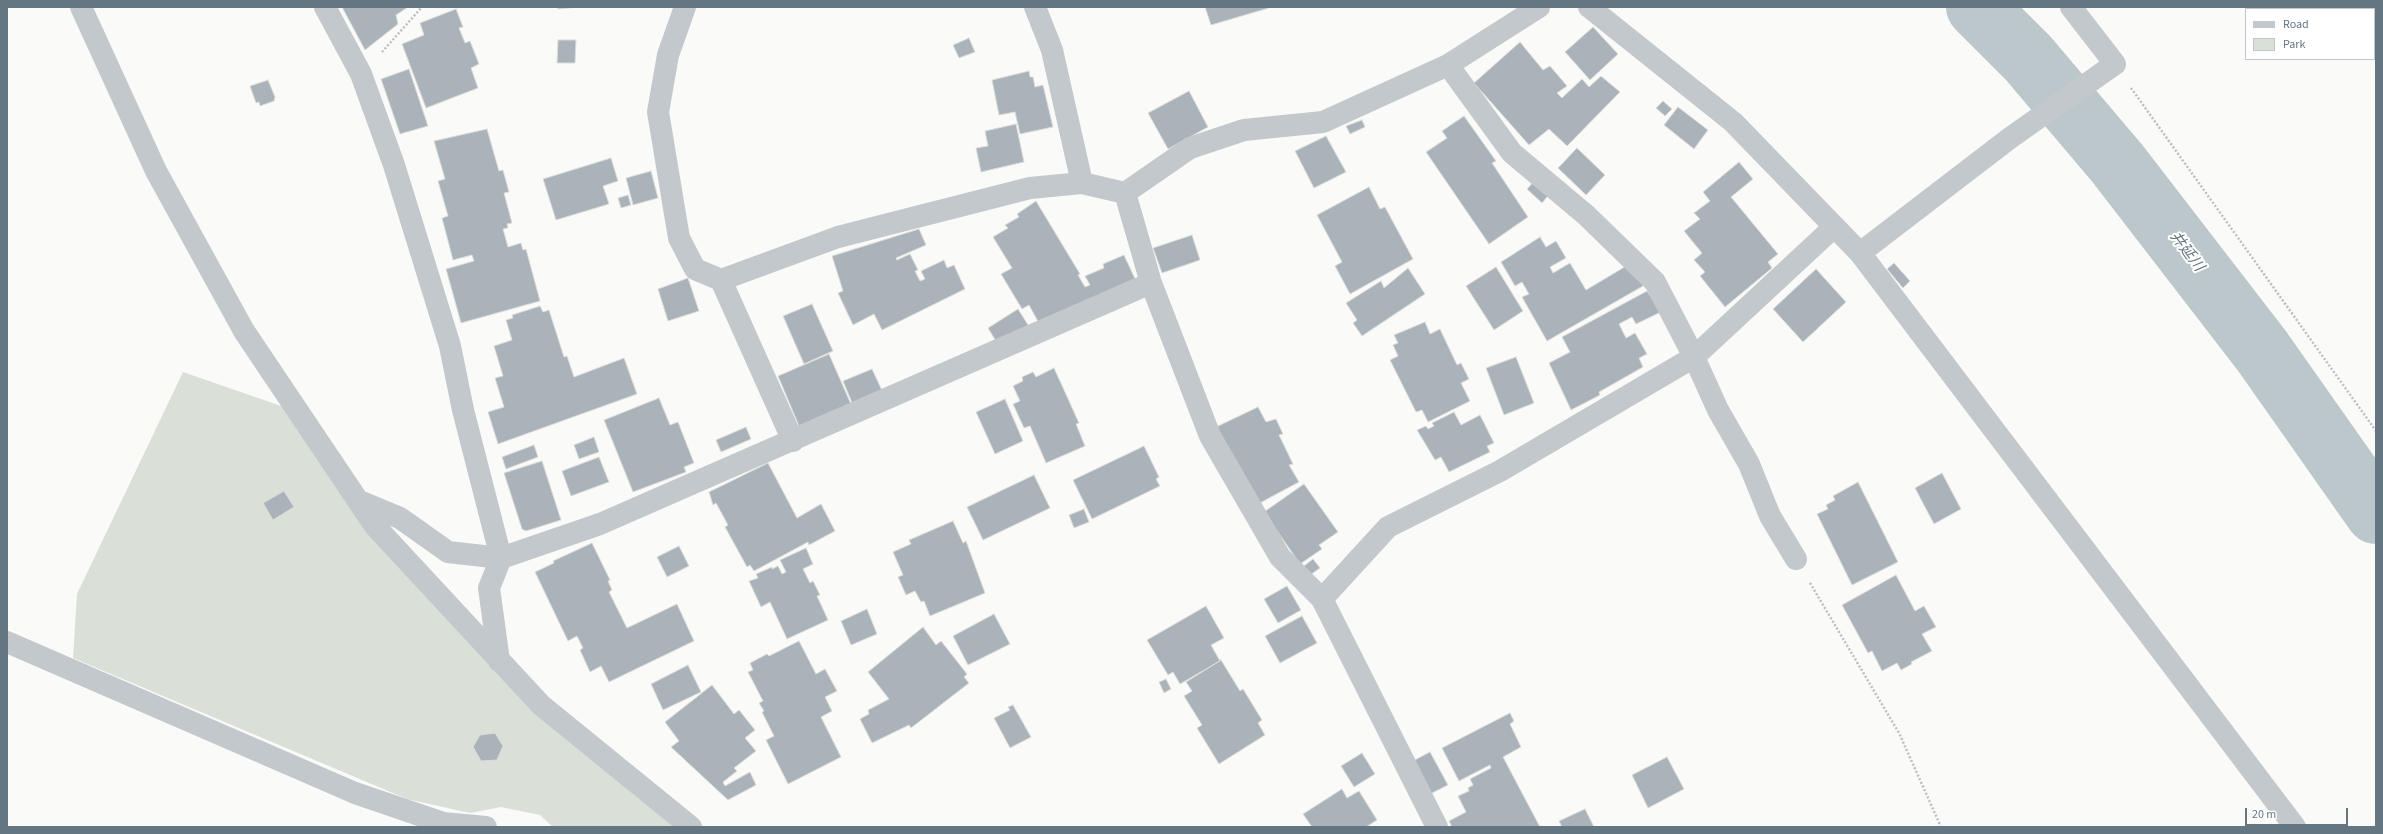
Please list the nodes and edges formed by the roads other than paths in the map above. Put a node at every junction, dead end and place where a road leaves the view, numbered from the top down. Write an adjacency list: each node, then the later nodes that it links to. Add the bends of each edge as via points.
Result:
1 (81, 7): 17 (street, via 156,171 244,331)
2 (325, 7): 18 (street, via 361,74 394,165 450,346 463,410)
3 (685, 7): 13 (street, via 668,56 658,112 679,238 695,269)
4 (1035, 7): 9 (street, via 1052,50)
5 (1539, 7): 8 (street)
6 (1589, 7): 11 (street, via 1733,122)
7 (2070, 7): 12 (street, via 2115,64 2010,138)
8 (1448, 65): 10 (street, via 1323,122 1244,130 1190,148); 15 (street, via 1512,153 1586,215 1655,282)
9 (1082, 183): 10 (street); 13 (street, via 1030,188 838,237)
10 (1125, 193): 14 (street)
11 (1834, 227): 12 (street); 15 (street)
12 (1860, 253): 26 (street)
13 (721, 280): 16 (street)
14 (1151, 283): 16 (street); 20 (street, via 1210,436 1280,557)
15 (1694, 357): 19 (street, via 1718,410 1749,464 1770,516); 20 (street, via 1500,471 1388,527)
16 (793, 441): 18 (street, via 600,524)
17 (359, 501): 18 (street, via 400,518 448,552); 22 (street, via 375,526)
18 (502, 558): 22 (street, via 489,588)
19 (1796, 559)
20 (1322, 599): 25 (street)
21 (7, 642): 23 (street, via 355,793 443,823)
22 (499, 660): 24 (street, via 541,705)
23 (486, 827)
24 (692, 827)
25 (1437, 827)
26 (2295, 827)

